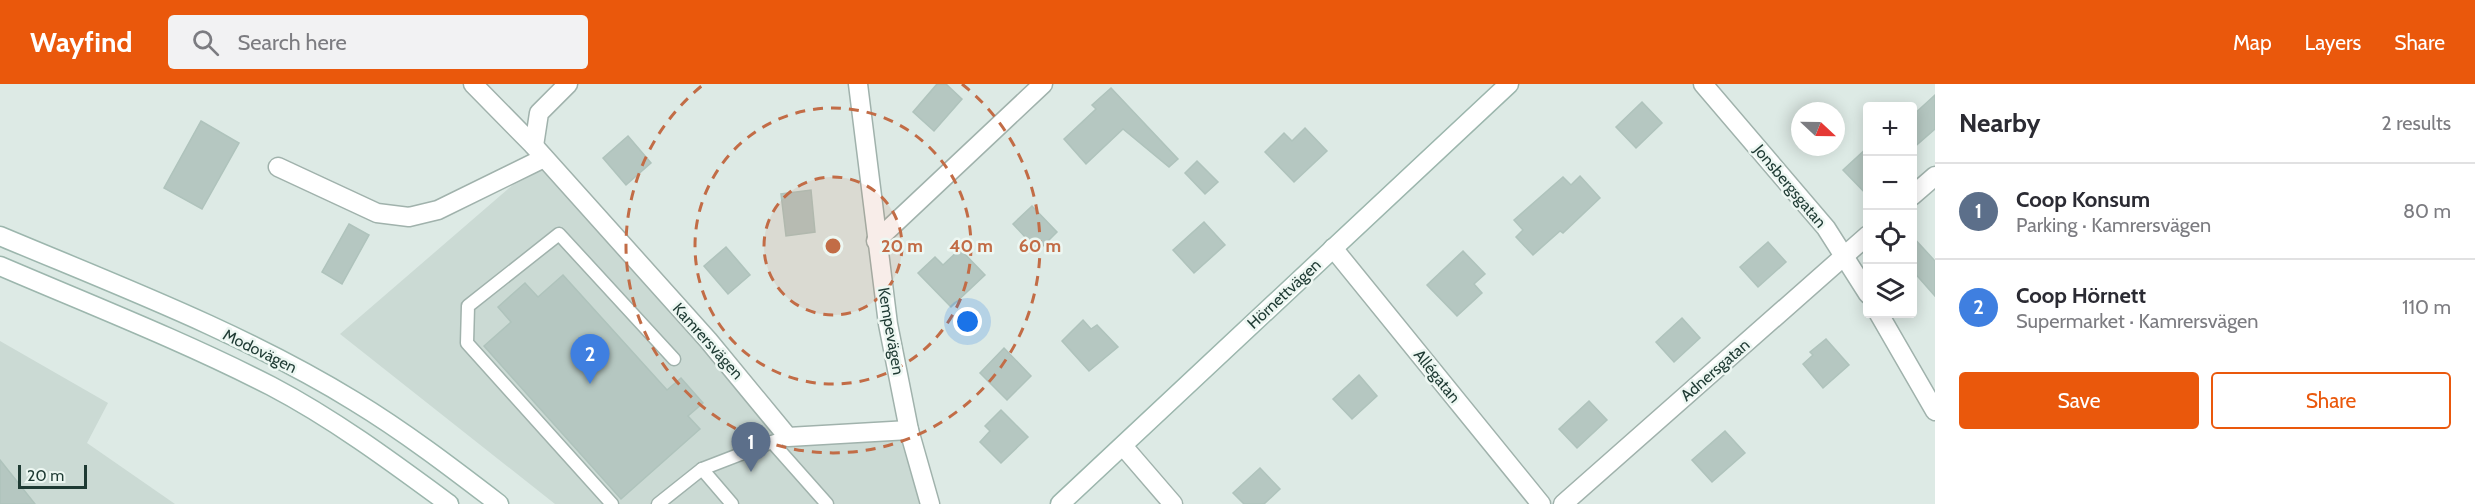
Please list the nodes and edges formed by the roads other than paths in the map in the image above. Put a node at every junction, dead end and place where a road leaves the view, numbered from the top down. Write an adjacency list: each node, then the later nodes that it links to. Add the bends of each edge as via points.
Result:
1 (473, 84): 7 (street, Kamrersvägen)
2 (568, 84): 7 (street, via 539,113)
3 (858, 84): 13 (street, Kempevägen)
4 (1043, 84): 13 (street)
5 (1509, 84): 14 (street, Hörnettvägen)
6 (1703, 84): 15 (street, Jonsbergsgatan)
7 (539, 152): 8 (street, via 438,210 409,217 376,213); 22 (street, Kamrersvägen, via 742,378)
8 (278, 167)
9 (1935, 176): 10 (street)
10 (1917, 192)
11 (0, 236): 26 (street, Modovägen, via 176,310 283,362 395,427)
12 (1863, 240): 15 (street, Adnersgatan)
13 (876, 241): 21 (street, Kempevägen)
14 (1333, 248): 23 (street, Hörnettvägen); 34 (street, Allégatan)
15 (1845, 255): 17 (street, Jonsbergsgatan); 35 (street, Adnersgatan)
16 (0, 266): 25 (street, Modovägen, via 165,336 272,387 336,424)
17 (1863, 286)
18 (1881, 318): 20 (street)
19 (674, 359): 27 (lane, via 560,234 468,306 467,344)
20 (1935, 411)
21 (909, 430): 22 (street); 31 (street, Kempevägen)
22 (780, 439): 24 (lane); 30 (lane)
23 (1123, 446): 32 (street, Hörnettvägen); 33 (street)
24 (702, 469): 28 (lane); 29 (lane)
25 (449, 504)
26 (499, 504)
27 (612, 504)
28 (659, 504)
29 (732, 504)
30 (827, 504)
31 (930, 504)
32 (1060, 504)
33 (1173, 504)
34 (1541, 504)
35 (1563, 504)

